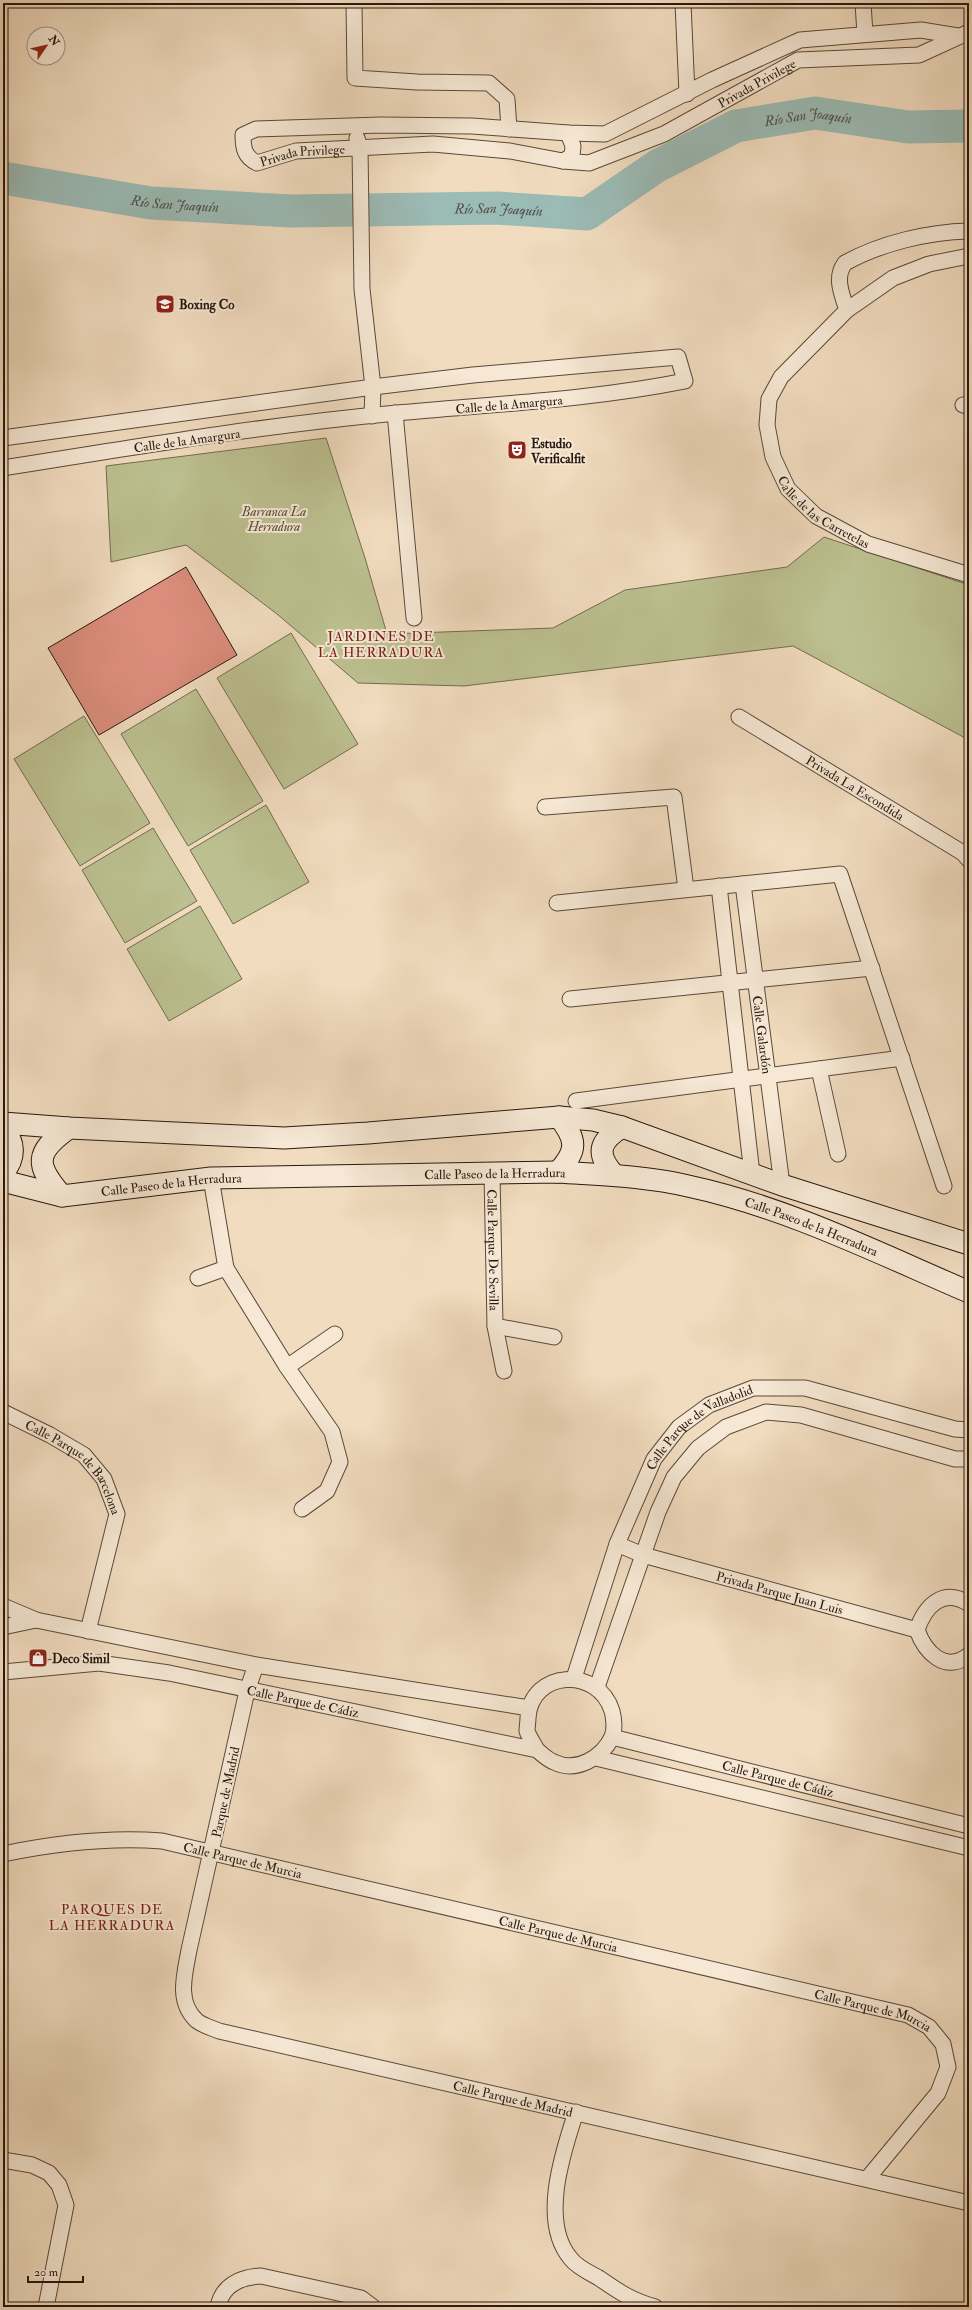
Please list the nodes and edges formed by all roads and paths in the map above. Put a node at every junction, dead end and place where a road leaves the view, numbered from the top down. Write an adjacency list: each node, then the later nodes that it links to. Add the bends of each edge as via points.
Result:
1 (354, 3): 8 (street, via 355,78 490,83 507,99)
2 (683, 3): 6 (street)
3 (863, 3): 4 (street)
4 (865, 34): 5 (street, Privada Privilege, via 921,30); 6 (street, Privada Privilege, via 800,40)
5 (963, 34): 11 (street, Privada Privilege, via 919,55 798,60 664,134 589,163)
6 (687, 94): 9 (street, Privada Privilege, via 605,134)
7 (353, 127): 8 (street, Privada Privilege, via 472,126); 10 (street); 10 (street, Privada Privilege, via 256,129 243,135 243,147 248,159 257,163 296,151)
8 (509, 129): 9 (street, Privada Privilege)
9 (568, 134): 11 (street, via 573,146 572,156)
10 (360, 147): 11 (street, Privada Privilege, via 433,144 510,151); 15 (street, via 362,289)
11 (563, 161)
12 (969, 231): 14 (street, via 947,232 904,240 845,263 840,270 839,284)
13 (969, 256): 14 (street, via 929,264 892,278)
14 (847, 310): 20 (street, Calle de las Carretelas, via 781,377 769,399 767,425 773,457 788,489 816,516 868,544)
15 (373, 387): 16 (street, Calle de la Amargura, via 474,375 678,357 685,381 643,390 572,399); 17 (street); 18 (street, Calle de la Amargura)
16 (395, 413): 17 (street, Calle de la Amargura); 21 (street)
17 (372, 416): 19 (street, Calle de la Amargura, via 207,436)
18 (3, 438)
19 (3, 468)
20 (969, 575)
21 (414, 618)
22 (738, 717): 24 (street, Privada La Escondida, via 963,853)
23 (546, 807): 27 (street, via 674,797)
24 (969, 860)
25 (743, 884): 26 (street); 29 (street, via 840,874); 30 (street, Calle Galardón)
26 (719, 886): 27 (street); 31 (street, Calle Galardón)
27 (686, 889): 28 (street)
28 (557, 903)
29 (872, 968): 30 (street); 33 (street)
30 (755, 980): 31 (street); 35 (street, Calle Galardón)
31 (730, 983): 32 (street); 36 (street, Calle Galardón)
32 (570, 999)
33 (902, 1058): 34 (street); 52 (street)
34 (819, 1069): 35 (street); 43 (street)
35 (767, 1076): 36 (street); 51 (street, Calle Galardón)
36 (742, 1079): 37 (street); 47 (street, Calle Galardón)
37 (576, 1102)
38 (559, 1118): 40 (main road, via 593,1120); 42 (main road, via 284,1138); 44 (main road, via 569,1130 574,1142 572,1153)
39 (3, 1123): 42 (main road)
40 (622, 1127): 47 (main road); 48 (main road, via 604,1142 601,1154 604,1164)
41 (3, 1128): 45 (main road, via 13,1145 12,1157)
42 (69, 1128): 53 (main road, via 50,1142 44,1151 42,1165)
43 (838, 1154)
44 (558, 1172): 46 (main road, Calle Paseo de la Herradura); 48 (main road, Calle Paseo de la Herradura)
45 (3, 1173)
46 (492, 1173): 49 (main road, Calle Paseo de la Herradura); 58 (street, Calle Parque De Sevilla)
47 (752, 1174): 51 (main road)
48 (614, 1176): 57 (main road, Calle Paseo de la Herradura, via 688,1186 781,1213)
49 (211, 1178): 53 (main road, Calle Paseo de la Herradura); 55 (street)
50 (3, 1181): 53 (main road, Calle Paseo de la Herradura)
51 (782, 1185): 54 (main road)
52 (944, 1186)
53 (62, 1196)
54 (969, 1244)
55 (226, 1268): 56 (street); 61 (street)
56 (198, 1278)
57 (969, 1292)
58 (495, 1326): 60 (street, Calle Parque De Sevilla); 62 (street, Calle Parque De Sevilla)
59 (335, 1334): 61 (street)
60 (554, 1337)
61 (287, 1367): 66 (street, via 332,1432 340,1462 327,1491)
62 (504, 1371)
63 (3, 1412): 74 (street, Calle Parque de Barcelona, via 50,1435 84,1456 104,1479 117,1514)
64 (969, 1430): 67 (street, Calle Parque de Valladolid, via 955,1429 805,1388 753,1388 709,1405 679,1427 654,1459)
65 (969, 1459): 68 (street, Calle Parque de Valladolid, via 955,1459 801,1415 766,1412 726,1427 698,1448 674,1477)
66 (302, 1509)
67 (617, 1544): 68 (street, Privada Parque Juan Luis); 78 (street, Calle Parque de Valladolid)
68 (643, 1555): 73 (street, Privada Parque Juan Luis); 79 (street, Calle Parque de Valladolid)
69 (969, 1604): 73 (street, via 958,1599 936,1601 921,1617)
70 (3, 1606): 71 (street)
71 (36, 1620): 72 (street, Calle Parque de Cádiz); 74 (street, Calle Parque de Cádiz)
72 (3, 1626)
73 (917, 1630): 75 (street, via 925,1649 943,1661 954,1662)
74 (88, 1631): 76 (street, Calle Parque de Cádiz)
75 (969, 1655)
76 (256, 1665): 80 (street, Parque de Madrid); 81 (street, Calle Parque de Cádiz)
77 (3, 1672): 80 (street, Calle Parque de Cádiz, via 99,1663 169,1673)
78 (574, 1678): 79 (street); 81 (street, via 555,1681 538,1692)
79 (597, 1687): 82 (street, via 609,1701 614,1719)
80 (247, 1691): 83 (street, Calle Parque de Cádiz); 87 (street, Parque de Madrid)
81 (529, 1708): 83 (street, via 527,1730)
82 (612, 1737): 84 (street); 85 (street, Calle Parque de Cádiz)
83 (536, 1750): 84 (street, Calle Parque de Cádiz, via 554,1763 576,1766)
84 (596, 1758): 86 (street, Calle Parque de Cádiz)
85 (969, 1826)
86 (969, 1848)
87 (211, 1852): 88 (street, Calle Parque de Murcia, via 162,1841 122,1838 66,1843); 89 (street, Parque de Madrid); 92 (street, Calle Parque de Murcia, via 908,2015 929,2027 943,2044 948,2067 938,2093)
88 (3, 1854)
89 (183, 1987): 90 (street, Calle Parque de Madrid, via 185,2002 196,2020 219,2031)
90 (576, 2112): 92 (street, Calle Parque de Madrid); 97 (street, via 558,2180 555,2209 559,2236 571,2259 629,2298)
91 (3, 2160): 94 (street, via 32,2165 49,2173 59,2185 66,2205)
92 (867, 2179): 93 (street, Calle Parque de Madrid)
93 (969, 2203)
94 (46, 2307)
95 (218, 2307): 96 (street, via 219,2300 232,2283 246,2277 261,2276 361,2298)
96 (373, 2307)
97 (655, 2307)

